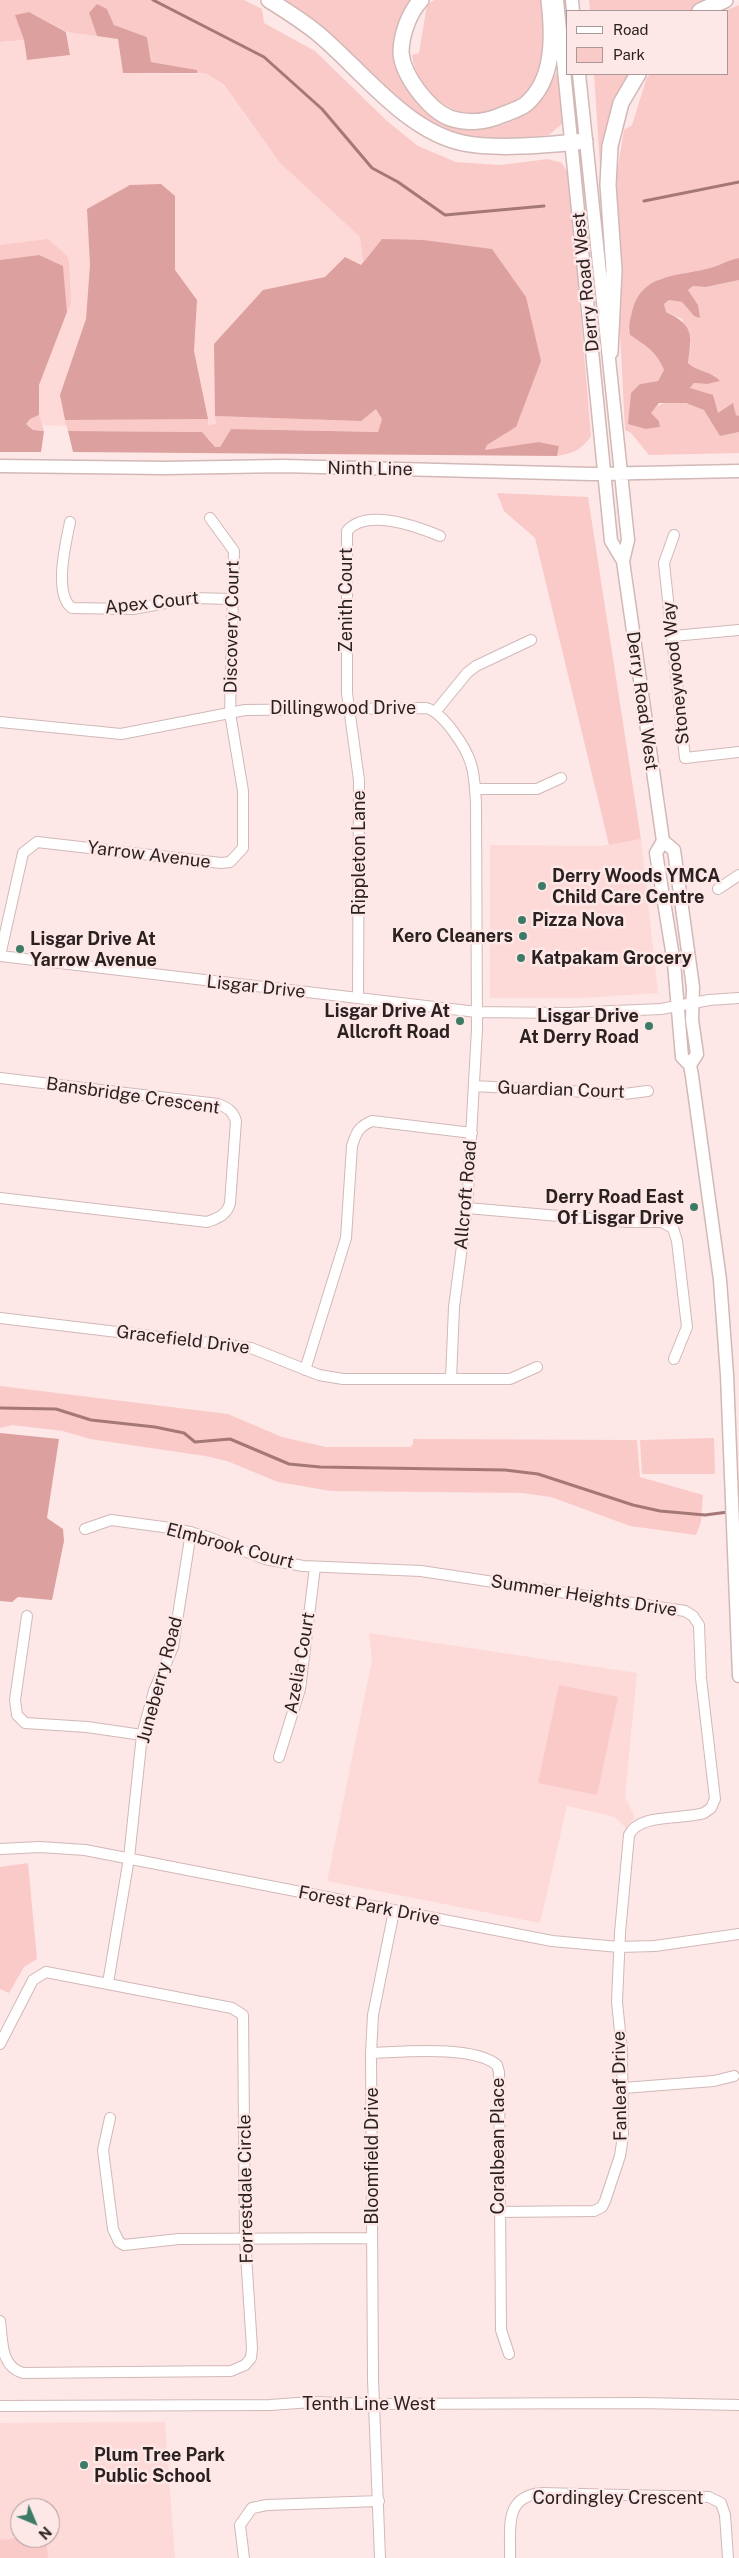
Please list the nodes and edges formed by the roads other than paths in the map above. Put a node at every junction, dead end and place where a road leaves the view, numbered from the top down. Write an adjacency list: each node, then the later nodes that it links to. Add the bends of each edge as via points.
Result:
1 (269, 0): 11 (highway, via 317,32 426,129 445,138 472,144)
2 (420, 0): 3 (highway, via 404,32 401,54 411,82 430,106 449,118 474,123 526,105 542,84 550,59 552,24)
3 (549, 0)
4 (557, 0): 7 (main road, Derry Road West)
5 (725, 0): 6 (highway)
6 (702, 10)
7 (566, 61)
8 (568, 75): 11 (main road, Derry Road West)
9 (579, 75): 11 (main road, Derry Road West)
10 (637, 75): 12 (highway, via 621,103 610,146 608,185 614,270)
11 (578, 142): 12 (main road, Derry Road West); 15 (main road, Derry Road West)
12 (610, 352): 16 (main road, Derry Road West)
13 (0, 466): 15 (main road, Ninth Line, via 283,466)
14 (739, 471): 16 (main road, Ninth Line)
15 (606, 474): 16 (main road, Ninth Line); 21 (main road, Derry Road West, via 611,541)
16 (621, 474): 21 (main road, Derry Road West, via 628,540)
17 (210, 518): 22 (street, Discovery Court, via 234,551)
18 (70, 522): 22 (street, Apex Court, via 63,554 63,596 72,608 133,610 193,598)
19 (674, 535): 24 (street, Stoneywood Way, via 664,564)
20 (440, 536): 26 (street, Zenith Court, via 410,523 367,520 358,521 347,531)
21 (622, 561): 33 (main road, Derry Road West)
22 (232, 599): 28 (street, Discovery Court)
23 (739, 630): 24 (street)
24 (672, 636): 30 (street, Stoneywood Way, via 685,758)
25 (531, 640): 27 (street, via 476,666)
26 (349, 707): 27 (street, Dillingwood Drive, via 426,708); 28 (street, Dillingwood Drive); 37 (street, Rippleton Lane, via 359,780)
27 (436, 711): 32 (street, Dillingwood Drive, via 468,755)
28 (230, 712): 29 (street, Dillingwood Drive, via 121,734); 36 (street, Yarrow Avenue, via 242,791 242,848 238,855 230,862 221,863 38,842 23,853)
29 (0, 722)
30 (739, 752)
31 (562, 778): 32 (street, via 538,789)
32 (475, 789): 41 (street, Dillingwood Drive)
33 (663, 841): 39 (main road, Derry Road West, via 674,850 692,979); 40 (main road, Derry Road West, via 656,853 674,963)
34 (739, 875): 35 (street)
35 (718, 889)
36 (0, 956): 37 (street, Lisgar Drive)
37 (358, 998): 41 (street, Lisgar Drive)
38 (739, 998): 39 (street, Lisgar Drive)
39 (692, 1004): 40 (street, Lisgar Drive); 42 (main road, Derry Road West, via 697,1054)
40 (676, 1007): 41 (street, Lisgar Drive, via 588,1013); 42 (main road, Derry Road West, via 682,1058)
41 (477, 1012): 44 (street, Allcroft Road)
42 (690, 1066): 58 (main road, Derry Road West, via 720,1280)
43 (0, 1078): 47 (street, Bansbridge Crescent, via 218,1104 228,1108 236,1121 228,1211 207,1222)
44 (474, 1086): 45 (street, Guardian Court, via 624,1094); 46 (street, Allcroft Road)
45 (648, 1091)
46 (472, 1133): 48 (street, Allcroft Road); 52 (street, via 372,1121 362,1125 356,1133 352,1146 346,1238)
47 (0, 1198)
48 (467, 1208): 50 (street, via 668,1224 673,1228 677,1241 687,1327); 53 (street, Allcroft Road, via 454,1307)
49 (0, 1318): 52 (street, Gracefield Drive, via 251,1348)
50 (674, 1359)
51 (537, 1367): 53 (street, Gracefield Drive, via 510,1379)
52 (304, 1370): 53 (street, Gracefield Drive, via 343,1379)
53 (451, 1378)
54 (85, 1529): 55 (street, Elmbrook Court, via 110,1520)
55 (191, 1532): 56 (street, Elmbrook Court, via 265,1559); 59 (street, Juneberry Road, via 172,1647 154,1692)
56 (316, 1567): 60 (street, Azelia Court, via 300,1689); 65 (street, Summer Heights Drive, via 420,1571 685,1612 697,1620 715,1799 704,1813 645,1821 631,1831)
57 (27, 1616): 59 (street, via 15,1700 15,1710 20,1719 32,1725 88,1727)
58 (739, 1676)
59 (142, 1735): 62 (street, Juneberry Road)
60 (279, 1757)
61 (0, 1849): 62 (street, Forest Park Drive, via 72,1848)
62 (129, 1858): 63 (street, Forest Park Drive); 66 (street, Juneberry Road)
63 (394, 1911): 65 (street, Forest Park Drive, via 552,1941); 68 (street, Bloomfield Drive, via 373,2015)
64 (739, 1934): 65 (street, Forest Park Drive, via 672,1944)
65 (619, 1947): 70 (street, Fanleaf Drive, via 617,2002)
66 (108, 1983): 67 (street, Forrestdale Circle, via 54,1972 38,1976 28,1988); 74 (street, Forrestdale Circle, via 232,2008 243,2015)
67 (0, 2044)
68 (371, 2053): 72 (street, Coralbean Place, via 460,2054 485,2058 497,2065); 73 (street, Bloomfield Drive)
69 (734, 2076): 70 (street, via 714,2081)
70 (623, 2088): 72 (street, Fanleaf Drive, via 620,2156 602,2207 594,2211)
71 (110, 2118): 74 (street, via 103,2150 113,2229 118,2242 124,2245 179,2239)
72 (499, 2212): 76 (street, Coralbean Place, via 500,2330)
73 (372, 2238): 74 (street); 77 (street, Bloomfield Drive)
74 (245, 2239): 75 (street, Forrestdale Circle, via 252,2348 251,2358 239,2369 23,2373 11,2368 5,2358)
75 (0, 2322)
76 (509, 2354)
77 (374, 2404): 78 (street, Tenth Line West); 79 (street, Tenth Line West); 80 (street, Bloomfield Drive)
78 (739, 2405)
79 (0, 2406)
80 (379, 2501): 81 (street, via 252,2508 240,2525); 82 (street, Bloomfield Drive)
81 (244, 2558)
82 (380, 2558)
83 (510, 2558): 84 (street, Cordingley Crescent, via 512,2513 518,2501 526,2495 540,2494 709,2497 721,2503 723,2509)
84 (728, 2558)

